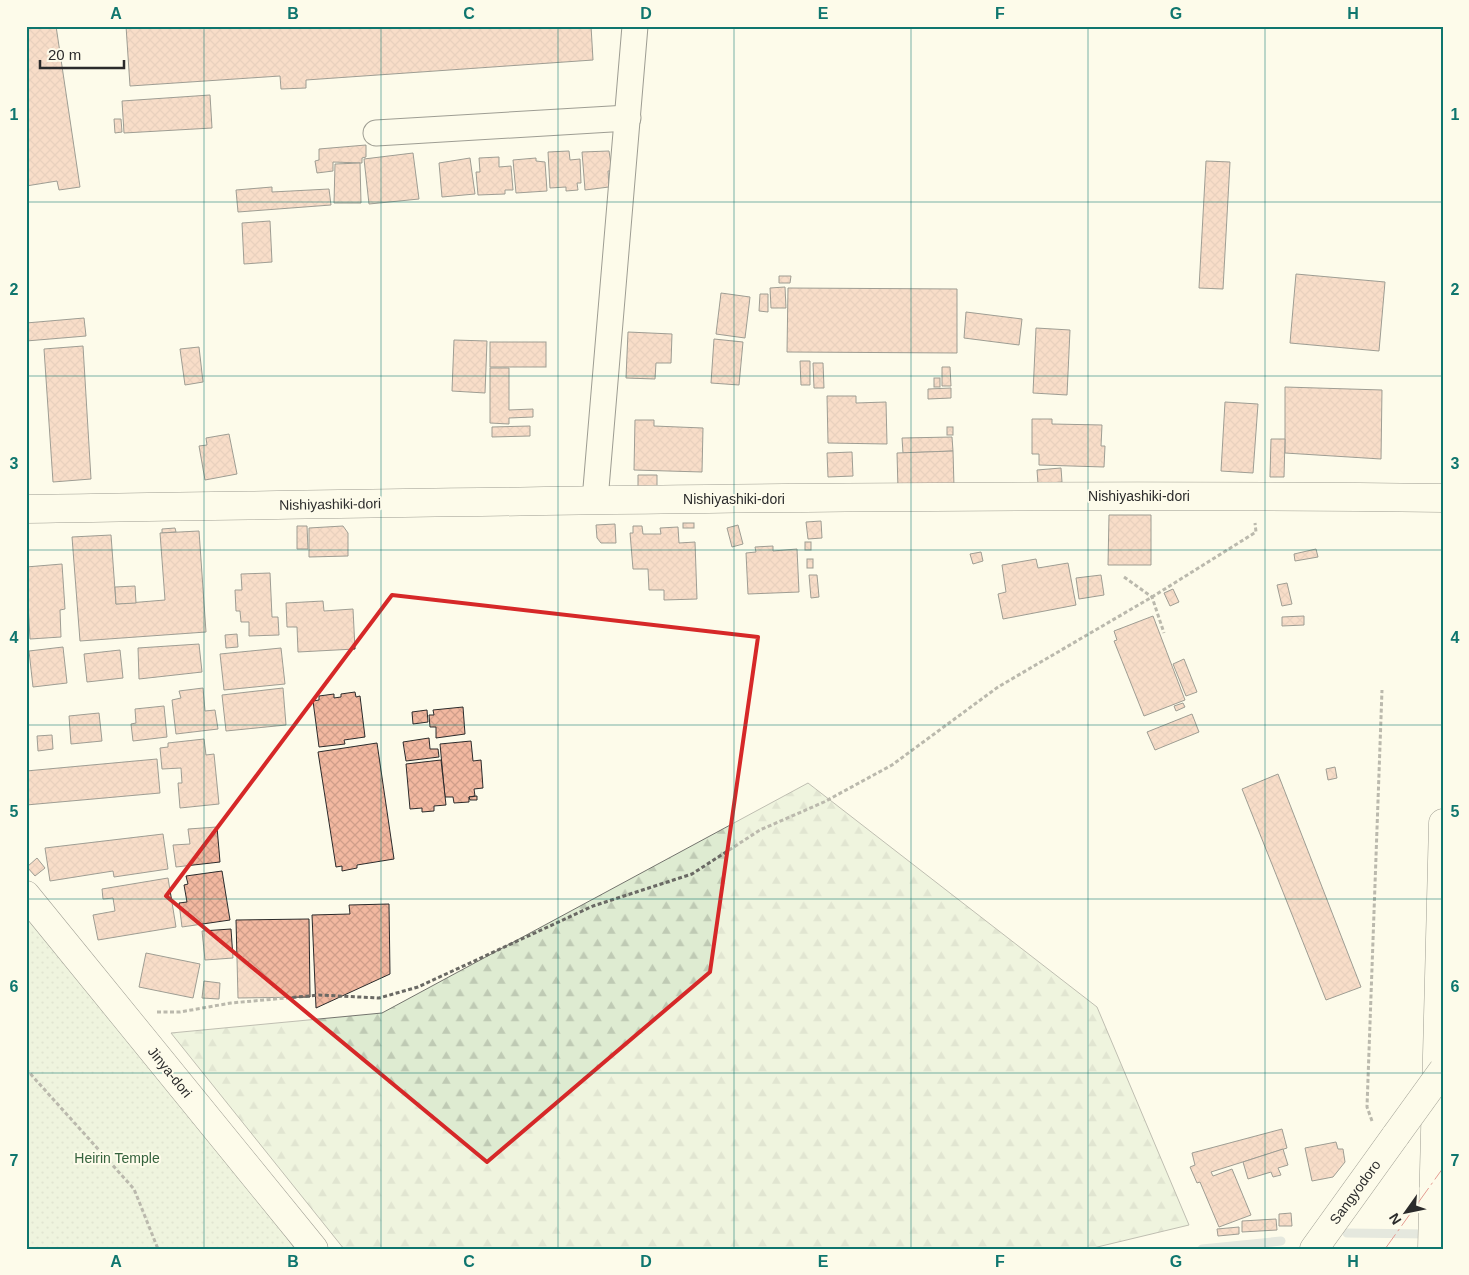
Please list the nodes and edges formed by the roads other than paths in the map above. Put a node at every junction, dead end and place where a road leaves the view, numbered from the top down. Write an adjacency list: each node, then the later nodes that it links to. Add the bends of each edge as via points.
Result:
1 (635, 26): 2 (street)
2 (628, 118): 3 (street); 5 (street)
3 (376, 132)
4 (1443, 498): 5 (main road, Nishiyashiki-dori, via 1241,495)
5 (594, 500): 6 (main road, Nishiyashiki-dori)
6 (26, 509)
7 (1443, 823): 12 (main road)
8 (26, 895): 10 (main road, Jinya-dori)
9 (1443, 1070): 11 (main road, Sangyodoro, bridge)
10 (314, 1249)
11 (1314, 1249)
12 (1432, 1249)

